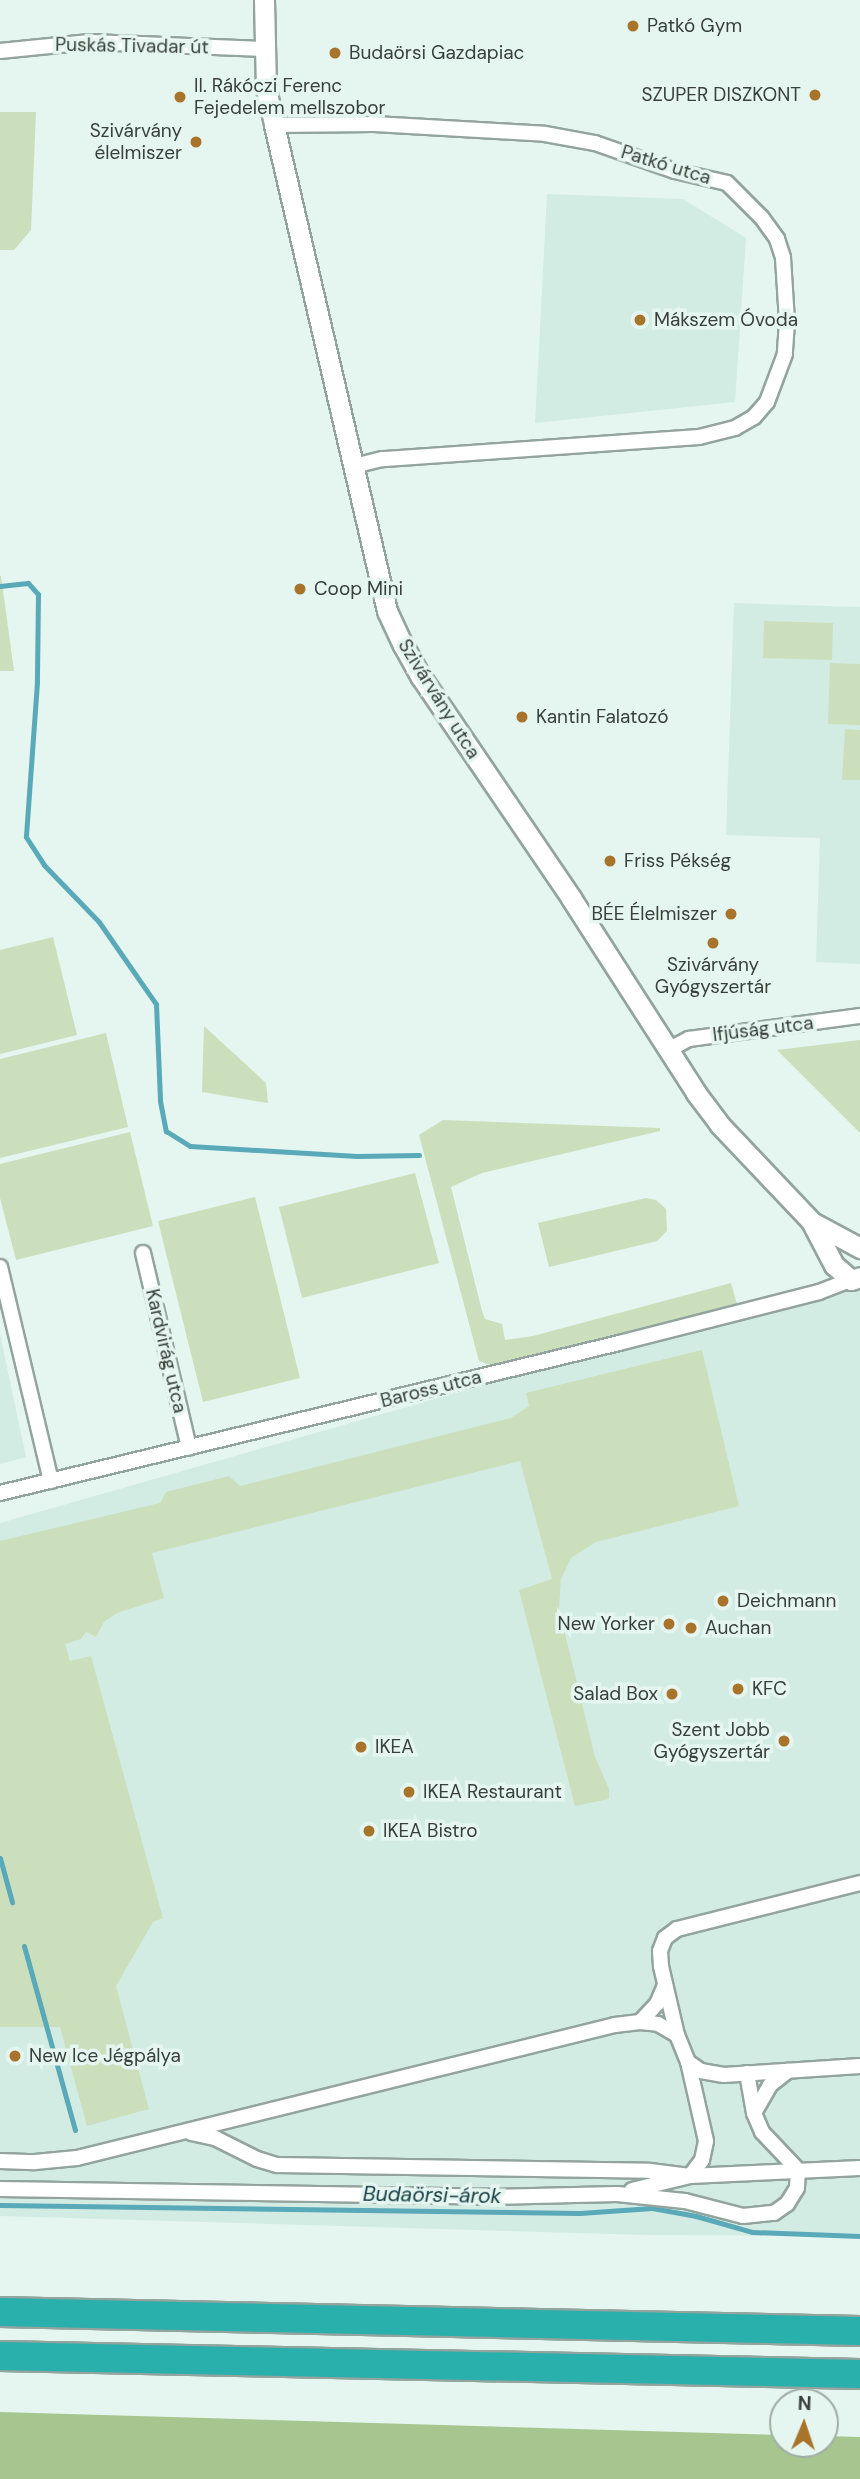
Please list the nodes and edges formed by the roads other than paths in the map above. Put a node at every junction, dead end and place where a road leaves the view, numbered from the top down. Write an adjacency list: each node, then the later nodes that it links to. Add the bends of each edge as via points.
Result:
1 (264, 0): 2 (street, Szivárvány utca)
2 (264, 49): 3 (street, Puskás Tivadar út, via 90,43); 4 (street, Szivárvány utca)
3 (0, 51)
4 (274, 125): 5 (street, Szivárvány utca); 5 (street, Patkó utca, via 374,124 545,134 595,143 675,171 727,183 778,239 786,283 785,354 767,402 735,428 699,437 394,458)
5 (353, 466): 7 (street, Szivárvány utca, via 387,611 403,645)
6 (860, 1016): 7 (street, Ifjúság utca, via 689,1039)
7 (668, 1050): 8 (street, Szivárvány utca, via 719,1124)
8 (811, 1221): 9 (street, Szivárvány utca); 12 (street, Szivárvány utca, via 834,1265)
9 (860, 1248)
10 (143, 1253): 13 (street, Kardvirág utca)
11 (0, 1267): 14 (street)
12 (855, 1278): 13 (street, Baross utca, via 819,1292 631,1340)
13 (189, 1448): 14 (street, Baross utca)
14 (51, 1481): 15 (street, Baross utca)
15 (0, 1493)
16 (860, 1883): 17 (street, via 677,1929 665,1938 660,1951)
17 (666, 1985): 18 (street, via 657,2004); 19 (street)
18 (640, 2022): 19 (street, via 658,2024); 25 (street)
19 (677, 2035): 20 (street)
20 (688, 2062): 23 (street, via 710,2074); 29 (street, via 706,2141 702,2160)
21 (860, 2066): 22 (street)
22 (789, 2070): 23 (street); 24 (street, via 771,2085)
23 (747, 2073): 24 (street)
24 (754, 2113): 28 (street, via 762,2132)
25 (188, 2133): 26 (street, via 77,2158); 29 (street, via 215,2138 277,2165 650,2171)
26 (0, 2161)
27 (860, 2168): 28 (street)
28 (798, 2170): 29 (street); 31 (street, via 797,2188 786,2204 761,2215 743,2216 685,2201)
29 (690, 2176): 31 (street)
30 (0, 2189): 31 (street, via 493,2197)
31 (617, 2193)
32 (0, 2312): 33 (highway)
33 (860, 2331)
34 (0, 2356): 35 (highway)
35 (860, 2374)

